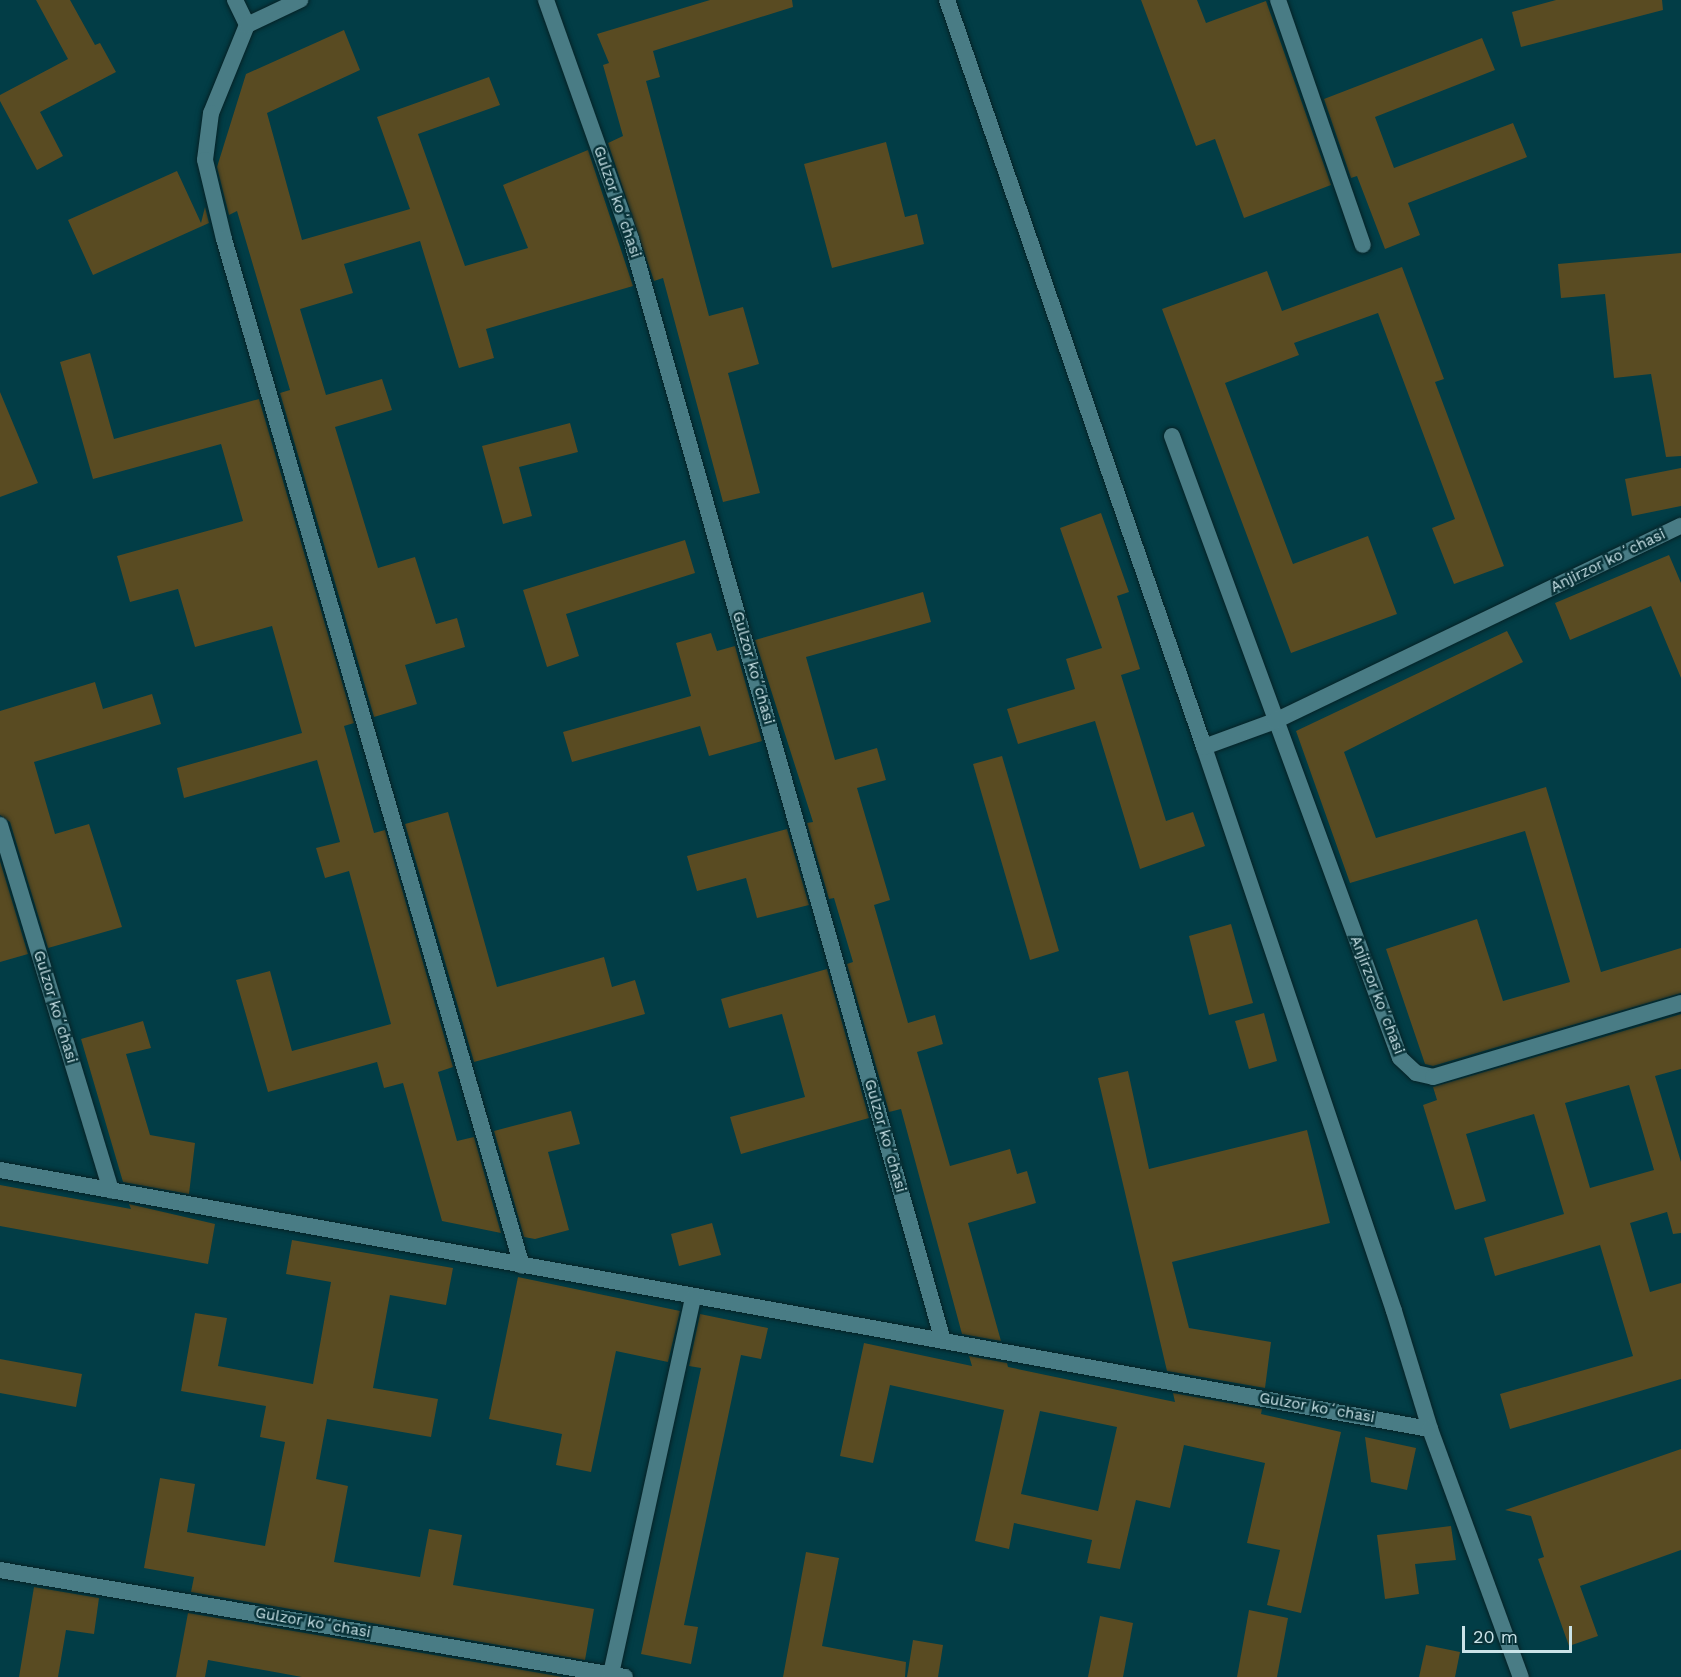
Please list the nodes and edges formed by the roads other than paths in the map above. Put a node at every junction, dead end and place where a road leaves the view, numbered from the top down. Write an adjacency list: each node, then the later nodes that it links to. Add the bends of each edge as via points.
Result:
1 (235, 0): 6 (street)
2 (300, 0): 6 (street)
3 (546, 0): 18 (street, Gulzor koʻchasi, via 631,239)
4 (947, 0): 11 (street)
5 (1278, 0): 7 (street)
6 (247, 25): 16 (street, via 211,113 205,160 224,239)
7 (1363, 245)
8 (1172, 436): 10 (street, Anjirzor koʻchasi)
9 (1681, 526): 10 (street, Anjirzor koʻchasi)
10 (1275, 721): 11 (street, Anjirzor koʻchasi); 13 (street, Anjirzor koʻchasi, via 1400,1058 1416,1073 1433,1077 1454,1073)
11 (1204, 747): 19 (street)
12 (0, 825): 15 (street, Gulzor koʻchasi)
13 (1681, 1003)
14 (0, 1170): 15 (street, Gulzor koʻchasi)
15 (111, 1190): 16 (street, Gulzor koʻchasi)
16 (522, 1266): 17 (street, Gulzor koʻchasi)
17 (693, 1298): 18 (street, Gulzor koʻchasi); 21 (street)
18 (943, 1341): 19 (street, Gulzor koʻchasi)
19 (1430, 1429): 22 (street)
20 (0, 1570): 21 (street, Gulzor koʻchasi)
21 (618, 1676)
22 (1521, 1677)

